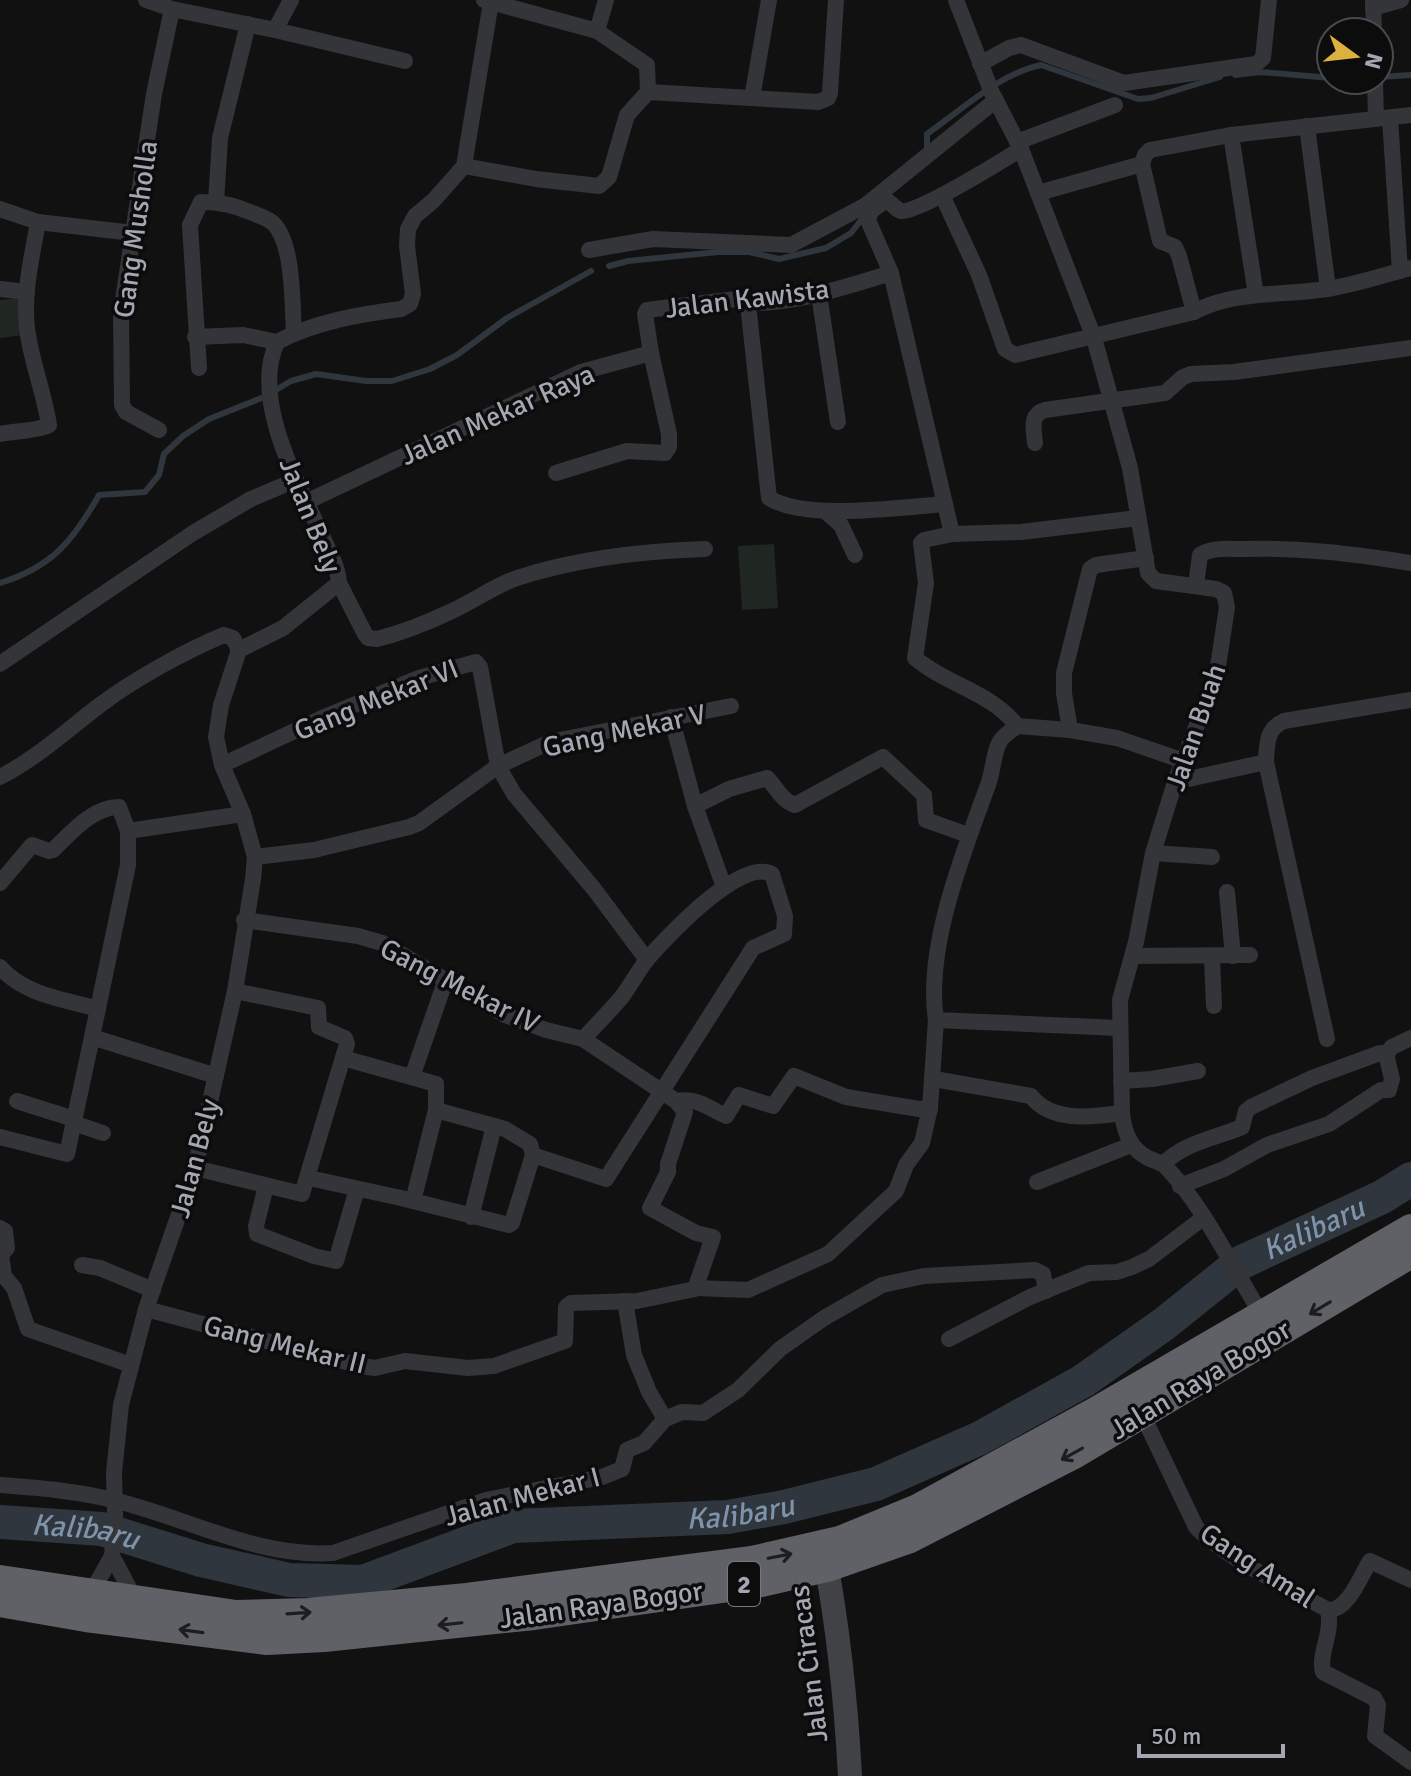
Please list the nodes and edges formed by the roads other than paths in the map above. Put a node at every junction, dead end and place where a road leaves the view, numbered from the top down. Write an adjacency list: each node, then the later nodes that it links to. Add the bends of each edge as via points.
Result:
1 (291, 0): 12 (street)
2 (606, 0): 13 (street)
3 (769, 0): 19 (street)
4 (836, 0): 19 (street, via 828,98)
5 (956, 0): 15 (street)
6 (1269, 0): 15 (street, via 1263,58 1256,64 1117,82 1021,45 1009,48)
7 (1401, 0): 10 (street)
8 (488, 1): 13 (street); 27 (street)
9 (158, 3): 11 (street); 33 (street, Gang Musholla, via 154,94)
10 (1373, 4)
11 (248, 24): 12 (street); 30 (street, via 220,138)
12 (275, 30): 14 (street)
13 (597, 31): 16 (street, via 647,65)
14 (405, 61)
15 (983, 70): 18 (street)
16 (648, 92): 19 (street); 27 (street, via 627,115 609,177 599,186)
17 (1378, 96): 22 (street)
18 (994, 97): 25 (street); 34 (street, via 866,205 791,245 653,239)
19 (752, 98)
20 (1115, 105): 25 (street)
21 (1411, 115): 22 (street)
22 (1383, 118): 23 (street); 35 (street)
23 (1307, 126): 24 (street); 38 (street)
24 (1231, 135): 26 (street, via 1150,150); 41 (street)
25 (1019, 145): 28 (street); 29 (street)
26 (1142, 164): 28 (street); 43 (street, via 1160,241 1175,247)
27 (464, 166): 44 (street, via 411,221 410,304)
28 (1038, 193): 46 (street)
29 (942, 195): 36 (street, via 904,212 883,201 869,213); 46 (street, via 1005,349 1021,355)
30 (216, 202): 44 (street, via 266,219 278,230 287,254); 45 (street, via 201,202 190,225)
31 (0, 209): 32 (street)
32 (38, 222): 33 (street); 39 (street)
33 (133, 233): 53 (street, Gang Musholla, via 121,313 121,399 126,412)
34 (589, 250)
35 (1405, 269): 38 (street)
36 (891, 273): 40 (street, Jalan Kawista); 59 (street)
37 (0, 289): 39 (street)
38 (1328, 289): 41 (street)
39 (27, 292): 54 (street, via 31,350 49,425)
40 (819, 294): 42 (street, Jalan Kawista); 52 (street)
41 (1256, 295): 43 (street, via 1213,302)
42 (748, 304): 49 (street, Jalan Kawista, via 736,299 647,310); 60 (street, via 767,495 779,503)
43 (1194, 312): 46 (street)
44 (294, 333): 47 (street)
45 (195, 337): 47 (street, via 243,335); 50 (street)
46 (1094, 338): 51 (street)
47 (277, 342): 57 (street, Jalan Bely, via 268,380 275,421)
48 (1411, 348): 51 (street, via 1191,374 1165,393)
49 (651, 353): 56 (street, via 669,434 665,453 627,451); 58 (street, Jalan Mekar Raya, via 581,372)
50 (199, 368)
51 (1113, 400): 55 (street, via 1037,412); 61 (street)
52 (838, 422)
53 (159, 430)
54 (0, 434)
55 (1035, 443)
56 (556, 473)
57 (296, 480): 58 (street, Jalan Bely); 70 (street, via 193,533)
58 (306, 502): 67 (street, Jalan Bely)
59 (945, 504): 60 (street); 62 (street)
60 (825, 511): 64 (street, via 841,525)
61 (1138, 518): 62 (street, via 1034,531); 65 (street)
62 (952, 534): 74 (street, via 921,543 926,583 915,658 1001,710)
63 (705, 549): 67 (street, via 632,553 517,578 452,612 377,639 365,634)
64 (855, 555)
65 (1146, 558): 68 (street, Jalan Buah, via 1153,580); 75 (street, via 1090,569 1064,673)
66 (1411, 563): 68 (street, via 1297,548 1220,549 1200,555)
67 (339, 583): 69 (street, Jalan Bely, via 283,628)
68 (1196, 585): 76 (street, Jalan Buah, via 1222,591 1227,607 1217,673)
69 (239, 650): 78 (street, Jalan Bely, via 217,721); 80 (street, via 233,638 224,635 178,657 102,703 49,747)
70 (0, 664)
71 (1411, 700): 77 (street, via 1275,725 1268,736)
72 (731, 706): 73 (street, Gang Mekar V)
73 (671, 717): 79 (street, Gang Mekar V, via 550,742); 82 (street)
74 (1017, 726): 75 (street); 85 (street, via 998,746)
75 (1070, 730): 76 (street, via 1117,738)
76 (1181, 760): 81 (street, Jalan Buah)
77 (1266, 762): 81 (street); 106 (street)
78 (222, 765): 79 (street, Gang Mekar VI, via 320,719 473,661 480,667); 83 (street, Jalan Bely)
79 (498, 766): 87 (street, Gang Mekar V, via 409,827 314,850); 95 (street, via 514,794)
80 (0, 777)
81 (1175, 782): 86 (street, Jalan Buah)
82 (695, 806): 85 (street, via 767,778 795,805 883,757 924,795 926,820); 90 (street)
83 (243, 814): 84 (street); 87 (street, Jalan Bely)
84 (128, 831): 89 (street, via 119,807 101,811 53,850 32,845); 100 (street, via 122,902)
85 (968, 835): 101 (street, via 939,954 933,989)
86 (1153, 853): 88 (street); 93 (street, Jalan Buah)
87 (255, 857): 92 (street, Jalan Bely)
88 (1212, 857)
89 (0, 883)
90 (724, 887): 95 (street); 114 (street, via 758,871 769,872 785,931 753,948)
91 (1227, 892): 94 (street, via 1242,956)
92 (244, 920): 97 (street, Gang Mekar IV, via 358,936 396,950); 98 (street, Jalan Bely)
93 (1132, 956): 94 (street); 102 (street, Jalan Buah)
94 (1212, 958): 99 (street)
95 (647, 960): 105 (street)
96 (0, 967): 100 (street, via 18,984 39,993)
97 (446, 979): 105 (street, Gang Mekar IV, via 505,1015); 111 (street)
98 (235, 991): 108 (street, via 318,1008 319,1027 347,1041); 110 (street, Jalan Bely)
99 (1214, 1006)
100 (98, 1009): 103 (street)
101 (936, 1020): 102 (street); 112 (street)
102 (1119, 1028): 113 (street, Jalan Buah)
103 (92, 1037): 110 (street); 120 (street)
104 (1411, 1038): 107 (street)
105 (583, 1039): 114 (street, Gang Mekar IV)
106 (1327, 1039)
107 (1386, 1054): 126 (street, via 1263,1101 1248,1109 1242,1127 1194,1142); 131 (street, via 1389,1090 1329,1124 1267,1145)
108 (343, 1058): 111 (street); 128 (street)
109 (1198, 1071): 113 (street)
110 (216, 1076): 127 (street, Jalan Bely)
111 (412, 1077): 118 (street, via 437,1084)
112 (934, 1079): 117 (street); 119 (street, via 1031,1096 1038,1105 1069,1115)
113 (1121, 1081): 119 (street, Jalan Buah)
114 (661, 1091): 116 (street, Gang Mekar IV); 125 (street, via 606,1179)
115 (17, 1101): 120 (street)
116 (676, 1101): 117 (street, via 701,1102 726,1116 739,1095 773,1106 794,1076 846,1097); 140 (street, via 685,1112 668,1172 650,1208 713,1237)
117 (930, 1108): 140 (street, via 922,1143 896,1191 828,1254 748,1290)
118 (436, 1110): 121 (street); 133 (street)
119 (1122, 1113): 124 (street, Jalan Buah)
120 (74, 1121): 122 (street); 123 (street, via 66,1155)
121 (494, 1126): 125 (street, via 528,1142); 134 (street)
122 (103, 1133)
123 (0, 1137)
124 (1131, 1145): 126 (street); 129 (street)
125 (533, 1155): 134 (street, via 512,1223)
126 (1163, 1164): 131 (street)
127 (195, 1168): 130 (street); 141 (street, Jalan Bely)
128 (309, 1178): 130 (street, via 299,1195); 132 (street)
129 (1037, 1182)
130 (266, 1186): 132 (street, via 256,1226 259,1236 336,1261)
131 (1180, 1186): 135 (street)
132 (357, 1189): 133 (street)
133 (413, 1201): 134 (street)
134 (471, 1217)
135 (1207, 1225): 142 (street, via 1132,1267 1089,1273); 145 (street)
136 (1411, 1229): 145 (highway, Jalan Raya Bogor / 2)
137 (2, 1230): 147 (street, via 7,1248 1,1255 4,1276 14,1288 28,1329)
138 (1411, 1253): 148 (highway, Jalan Raya Bogor / 2, one-way to 148)
139 (82, 1265): 141 (street)
140 (696, 1288): 143 (street)
141 (153, 1290): 144 (street, Jalan Bely)
142 (1046, 1291): 146 (street); 149 (street, via 1043,1274 1035,1270 924,1276 882,1285 780,1349 738,1390 703,1413 682,1412)
143 (625, 1301): 144 (street, Gang Mekar II, via 567,1304 565,1341 494,1366 468,1368 405,1361 361,1366); 149 (street, via 634,1355)
144 (146, 1309): 147 (street, Jalan Bely)
145 (1263, 1317): 153 (highway, Jalan Raya Bogor / 2)
146 (949, 1339)
147 (131, 1365): 151 (street, Jalan Bely, via 116,1443)
148 (1142, 1414): 153 (highway, Jalan Raya Bogor / 2, one-way to 153, via 910,1538); 158 (street, Gang Amal, via 1204,1537)
149 (665, 1419): 151 (street, Jalan Mekar I, via 644,1443 627,1450 622,1469 486,1500 333,1553 254,1543)
150 (0, 1485): 151 (street)
151 (115, 1508): 152 (street, Jalan Bely)
152 (112, 1550): 157 (street, Jalan Bely); 159 (street)
153 (825, 1557): 159 (highway, Jalan Raya Bogor / 2, via 757,1583 558,1612 324,1637 247,1639); 161 (street, Jalan Ciracas)
154 (0, 1580): 157 (highway, Jalan Raya Bogor / 2)
155 (1411, 1580): 158 (street, Gang Amal, via 1370,1561 1343,1605)
156 (0, 1602): 157 (highway, Jalan Raya Bogor / 2)
157 (88, 1605): 159 (highway, Jalan Raya Bogor / 2)
158 (1328, 1610): 160 (street, via 1331,1625 1323,1672 1374,1698 1375,1736)
159 (136, 1612)
160 (1411, 1762)
161 (850, 1776)

